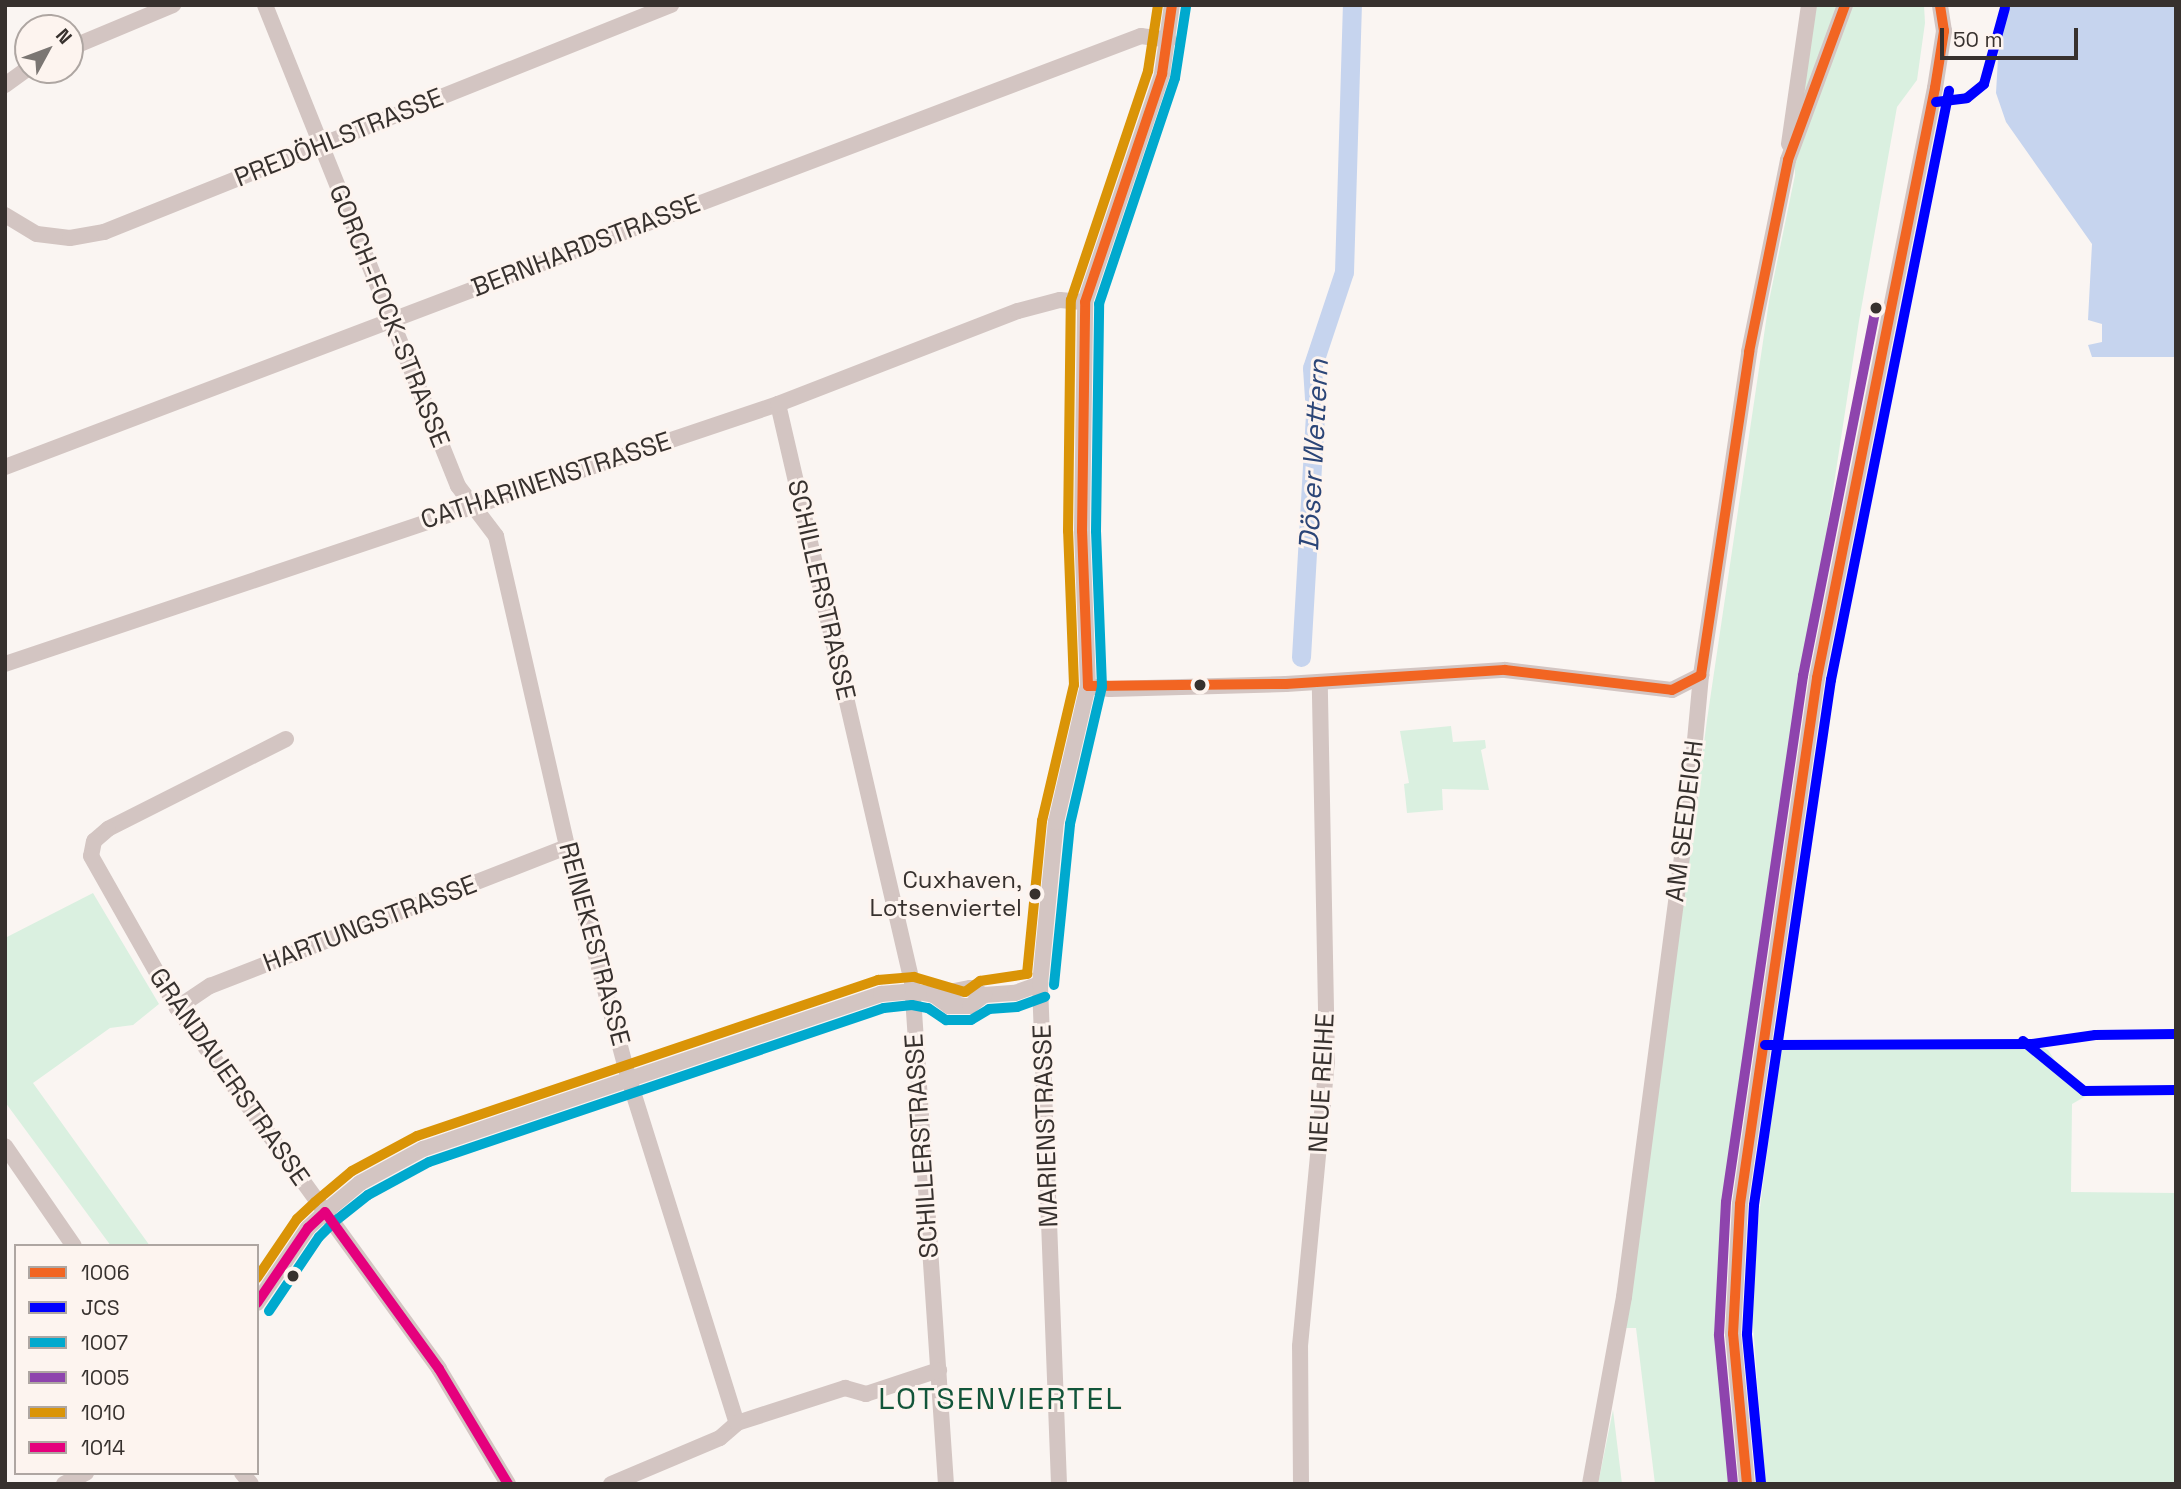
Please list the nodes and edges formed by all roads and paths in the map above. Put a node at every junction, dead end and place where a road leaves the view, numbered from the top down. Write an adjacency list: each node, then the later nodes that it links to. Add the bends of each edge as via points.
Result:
1 (173, 5): 9 (street)
2 (265, 5): 10 (street, GORCH-FOCK-STRASSE)
3 (671, 5): 10 (street, PREDÖHLSTRASSE)
4 (1172, 5): 8 (street, MARIENSTRASSE)
5 (1809, 5): 11 (street, AM SEEDEICH, via 1790,117)
6 (1845, 5): 11 (street, AM SEEDEICH)
7 (1940, 5): 42 (street, via 1944,31 1935,88 1817,678 1740,1204 1732,1334)
8 (1169, 40): 13 (street, MARIENSTRASSE, via 1159,83); 14 (street, BERNHARDSTRASSE, via 1141,37)
9 (84, 42)
10 (319, 146): 12 (street, PREDÖHLSTRASSE, via 104,232 70,237 37,234); 14 (street, GORCH-FOCK-STRASSE)
11 (1788, 160): 19 (street, AM SEEDEICH, via 1749,352)
12 (5, 215)
13 (1085, 302): 15 (street, CATHARINENSTRASSE, via 1060,300 1018,311); 21 (street, MARIENSTRASSE, via 1082,531)
14 (390, 320): 16 (street, BERNHARDSTRASSE); 17 (street, GORCH-FOCK-STRASSE, via 458,486)
15 (778, 404): 17 (street, CATHARINENSTRASSE); 25 (street, SCHILLERSTRASSE)
16 (5, 467)
17 (475, 504): 18 (street, CATHARINENSTRASSE); 23 (street, REINEKESTRASSE, via 496,536)
18 (5, 664)
19 (1701, 676): 20 (street, via 1672,690 1505,670); 41 (street, AM SEEDEICH, via 1689,806 1624,1297)
20 (1320, 682): 21 (street, via 1110,689); 40 (street, NEUE REIHE, via 1327,1060 1300,1346)
21 (1088, 685): 24 (street, MARIENSTRASSE, via 1056,822)
22 (286, 739): 26 (street, GRANDAUERSTRASSE, via 108,829 94,841 91,856 103,881)
23 (567, 847): 26 (street, HARTUNGSTRASSE, via 210,986); 27 (street, REINEKESTRASSE)
24 (1040, 984): 25 (street, via 1015,993 984,995 970,1006 949,1006 934,995); 39 (street, MARIENSTRASSE)
25 (912, 991): 27 (street, via 881,994); 32 (street, SCHILLERSTRASSE)
26 (177, 1008): 29 (street, GRANDAUERSTRASSE)
27 (628, 1076): 29 (street, via 423,1149 360,1183); 33 (street, REINEKESTRASSE)
28 (5, 1146): 30 (street)
29 (325, 1212): 31 (street, via 308,1228); 36 (street, GRANDAUERSTRASSE, via 462,1403)
30 (73, 1244)
31 (259, 1300)
32 (939, 1370): 33 (street, via 866,1394 845,1388); 38 (street, SCHILLERSTRASSE)
33 (737, 1423): 37 (street, via 720,1438)
34 (82, 1475): 35 (street)
35 (64, 1484)
36 (508, 1484)
37 (611, 1484)
38 (946, 1484)
39 (1059, 1484)
40 (1301, 1484)
41 (1590, 1484)
42 (1747, 1484)

